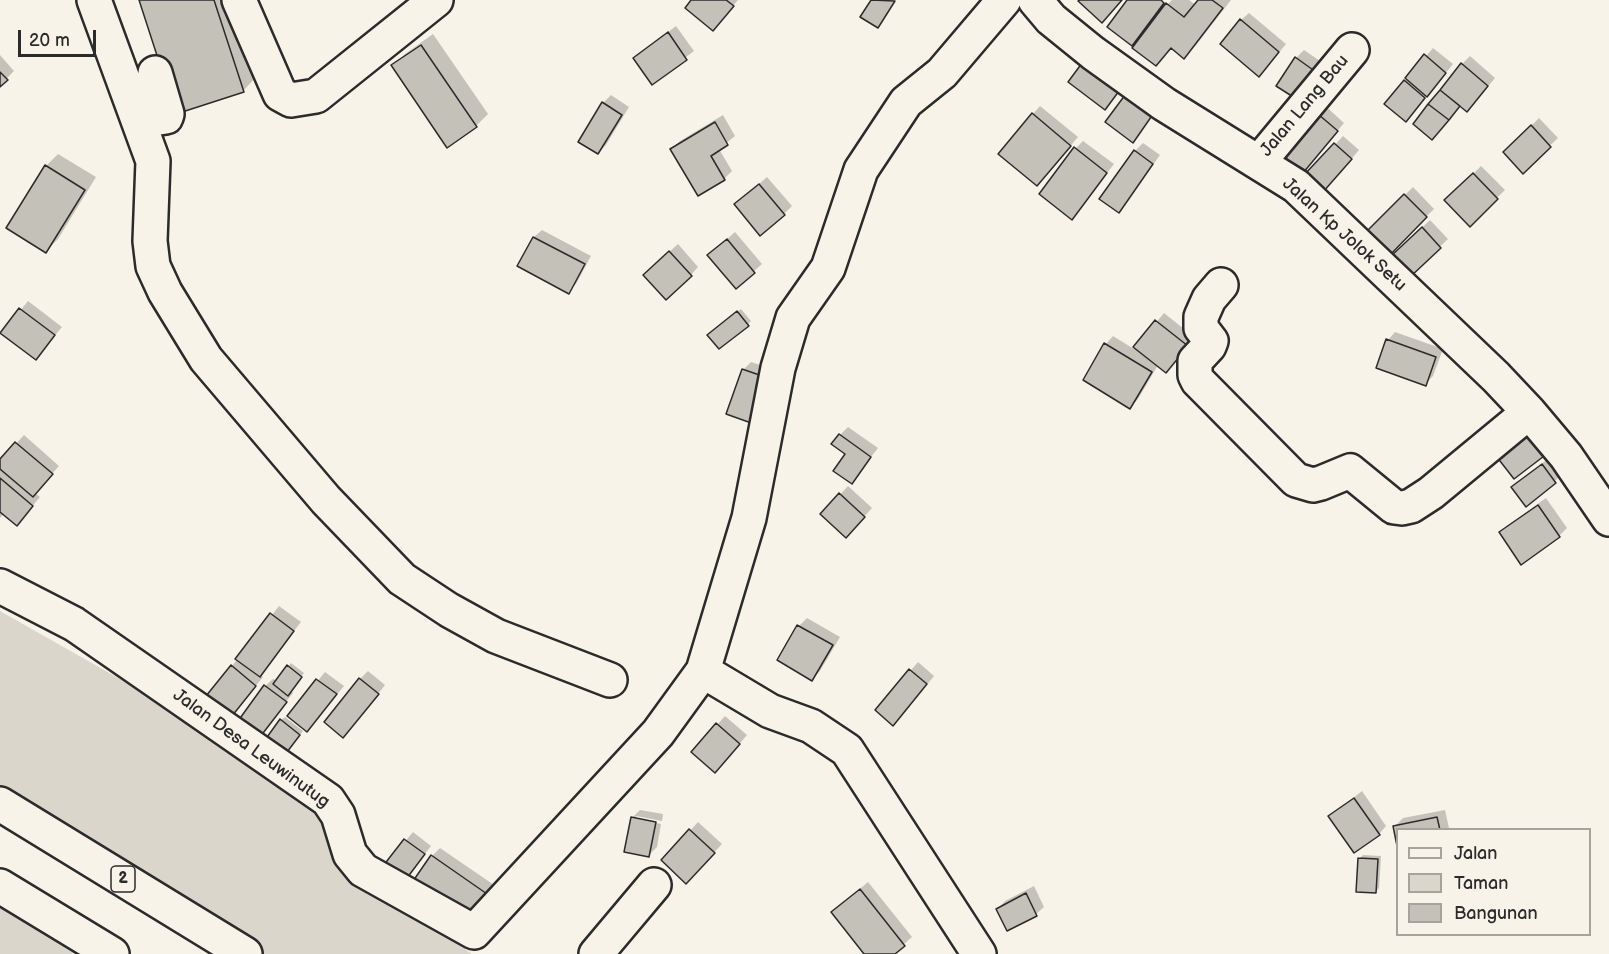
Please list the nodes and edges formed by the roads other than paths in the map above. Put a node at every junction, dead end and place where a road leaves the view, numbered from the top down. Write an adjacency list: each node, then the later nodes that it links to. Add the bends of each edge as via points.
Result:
1 (94, 0): 8 (main road)
2 (239, 0): 3 (main road, via 280,94 291,100 316,96)
3 (436, 0)
4 (1004, 0): 14 (main road, via 942,73 906,102 861,170 828,268 793,318 778,368 749,518)
5 (1035, 0): 9 (main road, Jalan Kp Jolok Setu, via 1051,19 1093,53 1164,104)
6 (1352, 50): 9 (main road, Jalan Lang Bau)
7 (155, 74): 8 (main road, via 168,114)
8 (139, 121): 15 (main road, via 153,161 153,266 213,368 326,500 402,579 496,636)
9 (1258, 162): 11 (main road, Jalan Kp Jolok Setu, via 1296,186)
10 (1221, 285): 11 (main road, via 1201,317 1201,328 1211,341 1195,361 1195,375 1296,480 1321,483 1350,471 1394,507 1411,506)
11 (1529, 412): 12 (main road, Jalan Kp Jolok Setu, via 1566,456)
12 (1609, 519)
13 (0, 586): 14 (main road, Jalan Desa Leuwinutug, via 74,624 328,800 338,815 350,854 363,870 474,932 658,732)
14 (703, 671): 22 (main road, via 770,711 811,726 847,750)
15 (610, 680)
16 (0, 804): 20 (main road, 2)
17 (654, 885): 21 (main road)
18 (0, 886): 19 (main road)
19 (112, 954)
20 (246, 954)
21 (596, 954)
22 (979, 954)

